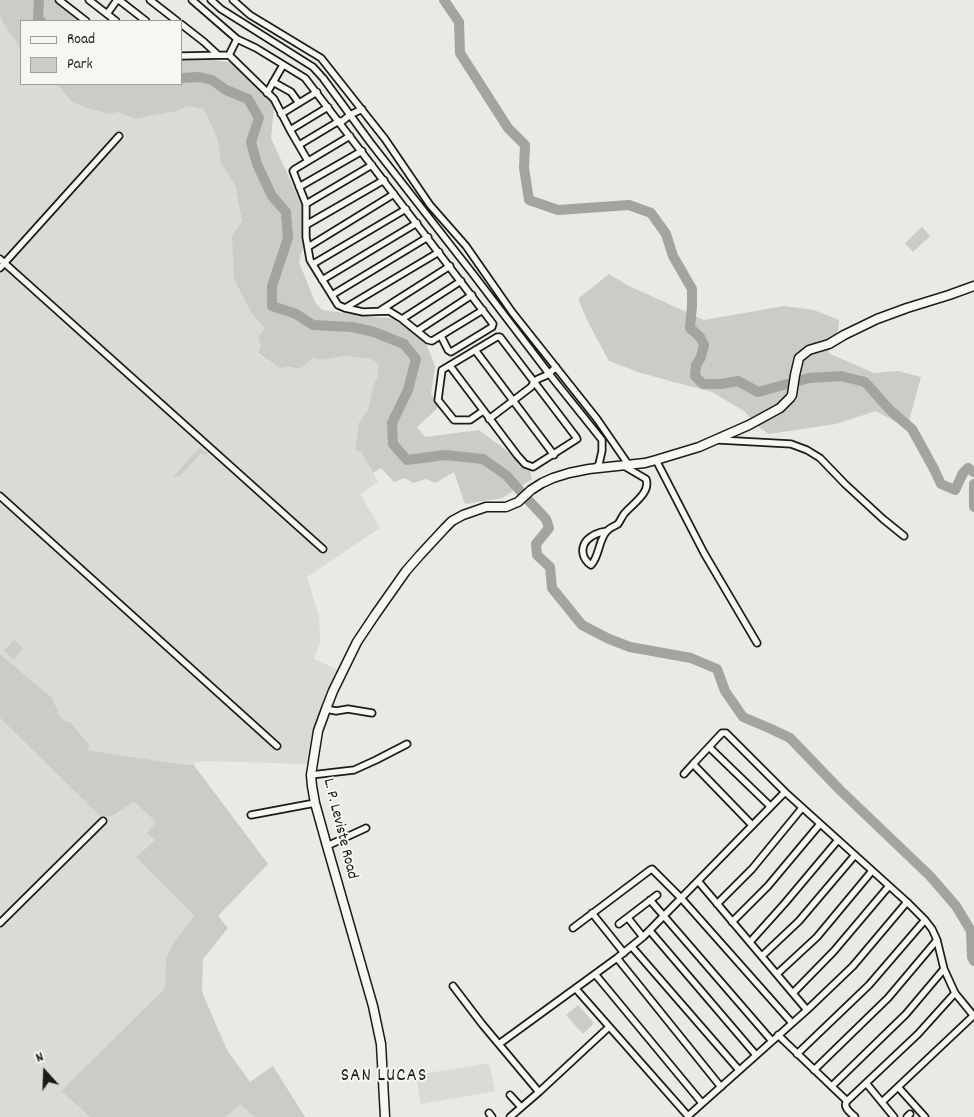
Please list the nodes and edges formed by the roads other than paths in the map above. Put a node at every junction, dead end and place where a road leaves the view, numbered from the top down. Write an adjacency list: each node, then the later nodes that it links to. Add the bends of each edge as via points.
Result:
1 (59, 0): 9 (street)
2 (89, 0): 8 (street)
3 (118, 0): 8 (street); 11 (street)
4 (150, 0): 12 (street)
5 (192, 0): 14 (street)
6 (211, 0): 28 (street, via 313,67)
7 (233, 0): 26 (street, via 250,15 321,58)
8 (106, 14): 10 (street)
9 (85, 20)
10 (115, 20)
11 (145, 20)
12 (176, 20)
13 (182, 25): 16 (street)
14 (237, 39): 17 (street); 20 (street)
15 (182, 51): 19 (street)
16 (218, 55): 17 (street); 19 (street)
17 (229, 55): 22 (street)
18 (182, 56): 19 (street)
19 (190, 56)
20 (283, 65): 21 (street); 23 (street, via 305,78)
21 (273, 82): 22 (street); 24 (street, via 291,92)
22 (267, 92): 27 (street)
23 (317, 92): 24 (street); 25 (street)
24 (299, 103): 27 (street)
25 (328, 107): 29 (street); 30 (street)
26 (362, 109): 28 (street); 64 (street, via 430,205 466,246)
27 (281, 114): 30 (street)
28 (352, 117): 29 (street); 65 (street)
29 (341, 124): 32 (street); 33 (street)
30 (290, 130): 33 (street)
31 (119, 136): 47 (street)
32 (350, 136): 34 (street); 35 (street)
33 (299, 145): 35 (street)
34 (362, 151): 36 (street); 38 (street)
35 (308, 161): 38 (street, via 294,168)
36 (372, 165): 37 (street); 40 (street)
37 (384, 180): 39 (street); 43 (street)
38 (298, 187): 40 (street)
39 (394, 194): 41 (street); 45 (street)
40 (306, 204): 43 (street)
41 (406, 209): 42 (street); 48 (street)
42 (417, 223): 44 (street); 51 (street)
43 (306, 225): 45 (street)
44 (428, 238): 46 (street); 54 (street)
45 (308, 246): 48 (street)
46 (438, 252): 49 (street); 56 (street)
47 (2, 261): 50 (street); 80 (street)
48 (313, 264): 51 (street)
49 (450, 266): 52 (street); 58 (street)
50 (0, 268)
51 (322, 280): 54 (street)
52 (461, 281): 55 (street); 59 (street)
53 (974, 286): 72 (main road, L. P. Leviste Road, via 877,319 829,344 809,350 799,358 792,394 780,408)
54 (332, 295): 56 (street, via 338,305)
55 (472, 295): 57 (street); 60 (street)
56 (345, 308): 58 (street)
57 (482, 310): 61 (street); 61 (street, via 493,323 492,327 451,352)
58 (379, 311): 59 (street, via 389,311)
59 (402, 319): 60 (street)
60 (417, 331): 61 (street, via 430,341)
61 (440, 336)
62 (476, 350): 63 (street); 66 (street, via 500,337); 67 (street)
63 (450, 366): 68 (street); 68 (street, via 442,370 438,400 454,420 470,420)
64 (556, 367): 65 (street); 70 (street)
65 (547, 374): 66 (street, via 539,377); 71 (street)
66 (534, 385): 67 (street); 73 (street, via 576,438)
67 (513, 400): 69 (street); 73 (street)
68 (483, 411): 69 (street)
69 (489, 419): 73 (street, via 526,464 533,467)
70 (609, 436): 71 (street); 75 (street)
71 (602, 440): 76 (street)
72 (716, 440): 74 (main road, L. P. Leviste Road); 79 (street, via 792,444 808,450)
73 (554, 455)
74 (656, 460): 75 (main road, L. P. Leviste Road); 81 (street, via 704,554)
75 (625, 465): 76 (main road, L. P. Leviste Road); 78 (street, via 644,477 647,486 619,522)
76 (596, 468): 82 (main road, L. P. Leviste Road, via 553,478 514,504 471,512 444,528 406,571 366,628)
77 (0, 496): 85 (street)
78 (607, 531): 78 (street, via 587,540 582,550 588,564 594,561)
79 (904, 536)
80 (324, 549)
81 (757, 642)
82 (326, 709): 83 (street); 89 (main road, L. P. Leviste Road, via 318,731)
83 (372, 712)
84 (407, 744): 89 (street, via 354,770)
85 (278, 746)
86 (709, 747): 87 (street); 90 (street, via 722,733 726,733); 92 (street)
87 (693, 764): 88 (street); 97 (street)
88 (684, 774)
89 (311, 775): 91 (main road, L. P. Leviste Road)
90 (784, 792): 92 (street); 93 (street)
91 (316, 803): 94 (street); 100 (main road, L. P. Leviste Road)
92 (770, 806): 97 (street)
93 (802, 808): 96 (street); 109 (street, via 752,869)
94 (251, 815)
95 (103, 821): 115 (street)
96 (820, 824): 99 (street); 114 (street, via 768,886)
97 (752, 825): 103 (street)
98 (366, 828): 100 (street)
99 (838, 840): 101 (street); 121 (street)
100 (327, 846): 153 (main road, L. P. Leviste Road, via 373,1006 381,1044)
101 (854, 855): 102 (street); 124 (street, via 800,921)
102 (872, 871): 104 (street); 128 (street, via 817,936)
103 (698, 881): 106 (street); 109 (street)
104 (889, 886): 108 (street); 131 (street, via 834,951)
105 (657, 894): 107 (street)
106 (682, 898): 110 (street, via 651,869); 111 (street); 134 (street)
107 (650, 900): 111 (street); 112 (street)
108 (907, 902): 113 (street); 133 (street, via 853,966)
109 (717, 904): 114 (street)
110 (592, 913): 117 (street); 123 (street)
111 (665, 915): 118 (street); 137 (street)
112 (628, 918): 116 (street); 119 (street)
113 (925, 920): 120 (street); 139 (street, via 869,985)
114 (732, 922): 121 (street)
115 (0, 923)
116 (619, 924)
117 (573, 928)
118 (650, 931): 119 (street); 140 (street)
119 (643, 937): 122 (street)
120 (937, 940): 126 (street); 142 (street, via 888,998)
121 (750, 942): 124 (street)
122 (632, 947): 123 (street); 141 (street)
123 (624, 953): 125 (street)
124 (762, 956): 128 (street)
125 (617, 958): 127 (street); 144 (street)
126 (944, 969): 132 (street); 145 (street, via 906,1014)
127 (595, 974): 130 (street); 151 (street)
128 (777, 974): 131 (street)
129 (453, 986): 138 (street)
130 (576, 988): 135 (street); 138 (street)
131 (792, 993): 133 (street)
132 (955, 993): 143 (street, via 918,1034); 146 (street, via 973,1016)
133 (807, 1010): 134 (street)
134 (792, 1023): 136 (street)
135 (609, 1027): 147 (street); 151 (street, via 688,1116)
136 (778, 1035): 137 (street); 139 (street)
137 (772, 1041): 140 (street)
138 (499, 1044): 147 (street)
139 (797, 1054): 142 (street)
140 (756, 1055): 141 (street)
141 (739, 1070): 144 (street)
142 (814, 1070): 145 (street)
143 (866, 1083): 149 (street); 150 (street)
144 (721, 1086): 151 (street)
145 (832, 1086): 149 (street)
146 (898, 1087): 150 (street); 157 (street)
147 (539, 1092): 152 (street)
148 (510, 1095): 152 (street)
149 (847, 1101): 155 (street, via 847,1110)
150 (882, 1102): 156 (street)
151 (702, 1103)
152 (521, 1107): 154 (street)
153 (385, 1117)
154 (512, 1117)
155 (856, 1117)
156 (894, 1117)
157 (925, 1117)

